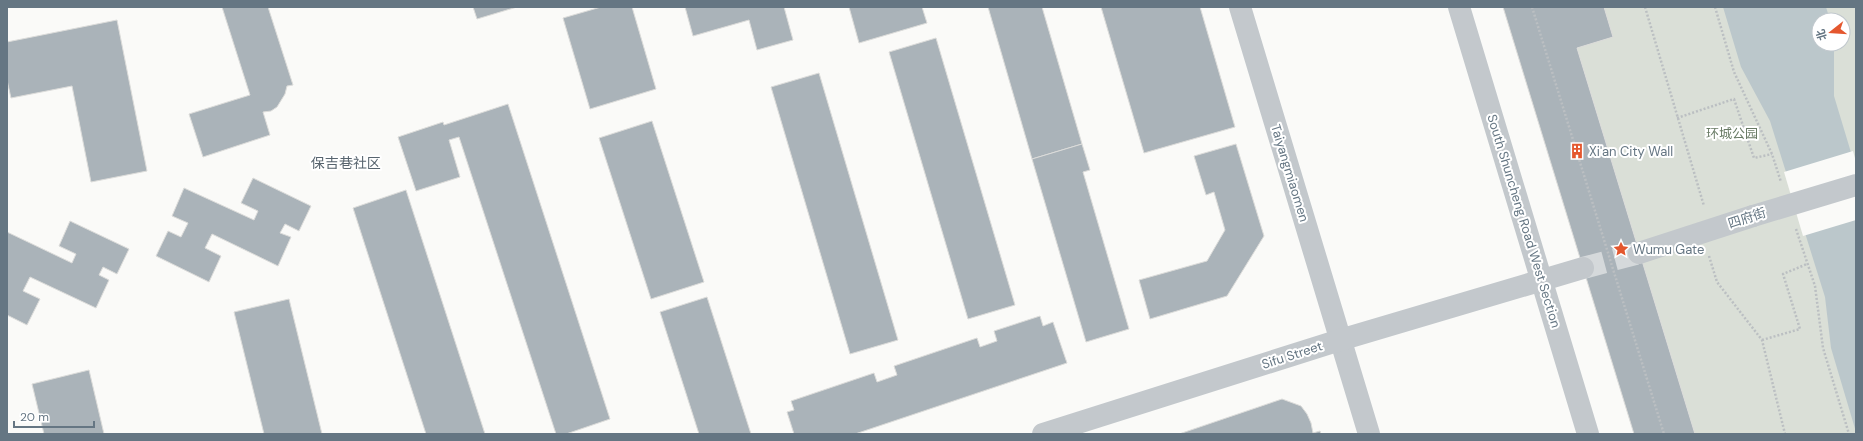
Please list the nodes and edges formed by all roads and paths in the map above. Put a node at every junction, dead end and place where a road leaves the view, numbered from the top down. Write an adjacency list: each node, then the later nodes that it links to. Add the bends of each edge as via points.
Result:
1 (1240, 7): 14 (street, Taiyangmiaomen)
2 (1459, 7): 13 (street, South Shuncheng Road West Section)
3 (1532, 7): 19 (path)
4 (1645, 7): 5 (path)
5 (1677, 118): 6 (path, via 1734,99 1754,158); 8 (path)
6 (1772, 154)
7 (1856, 185): 9 (street, 四府街, bridge)
8 (1704, 206)
9 (1639, 253)
10 (1708, 254): 15 (path, via 1717,282)
11 (1808, 264): 15 (path, via 1783,274 1800,329)
12 (1583, 268): 13 (street)
13 (1542, 280): 14 (street, Sifu Street); 18 (street, South Shuncheng Road West Section)
14 (1340, 340): 16 (street, Sifu Street); 17 (street, Taiyangmiaomen)
15 (1762, 340): 20 (path)
16 (1043, 434)
17 (1369, 434)
18 (1588, 434)
19 (1664, 434)
20 (1785, 434)

